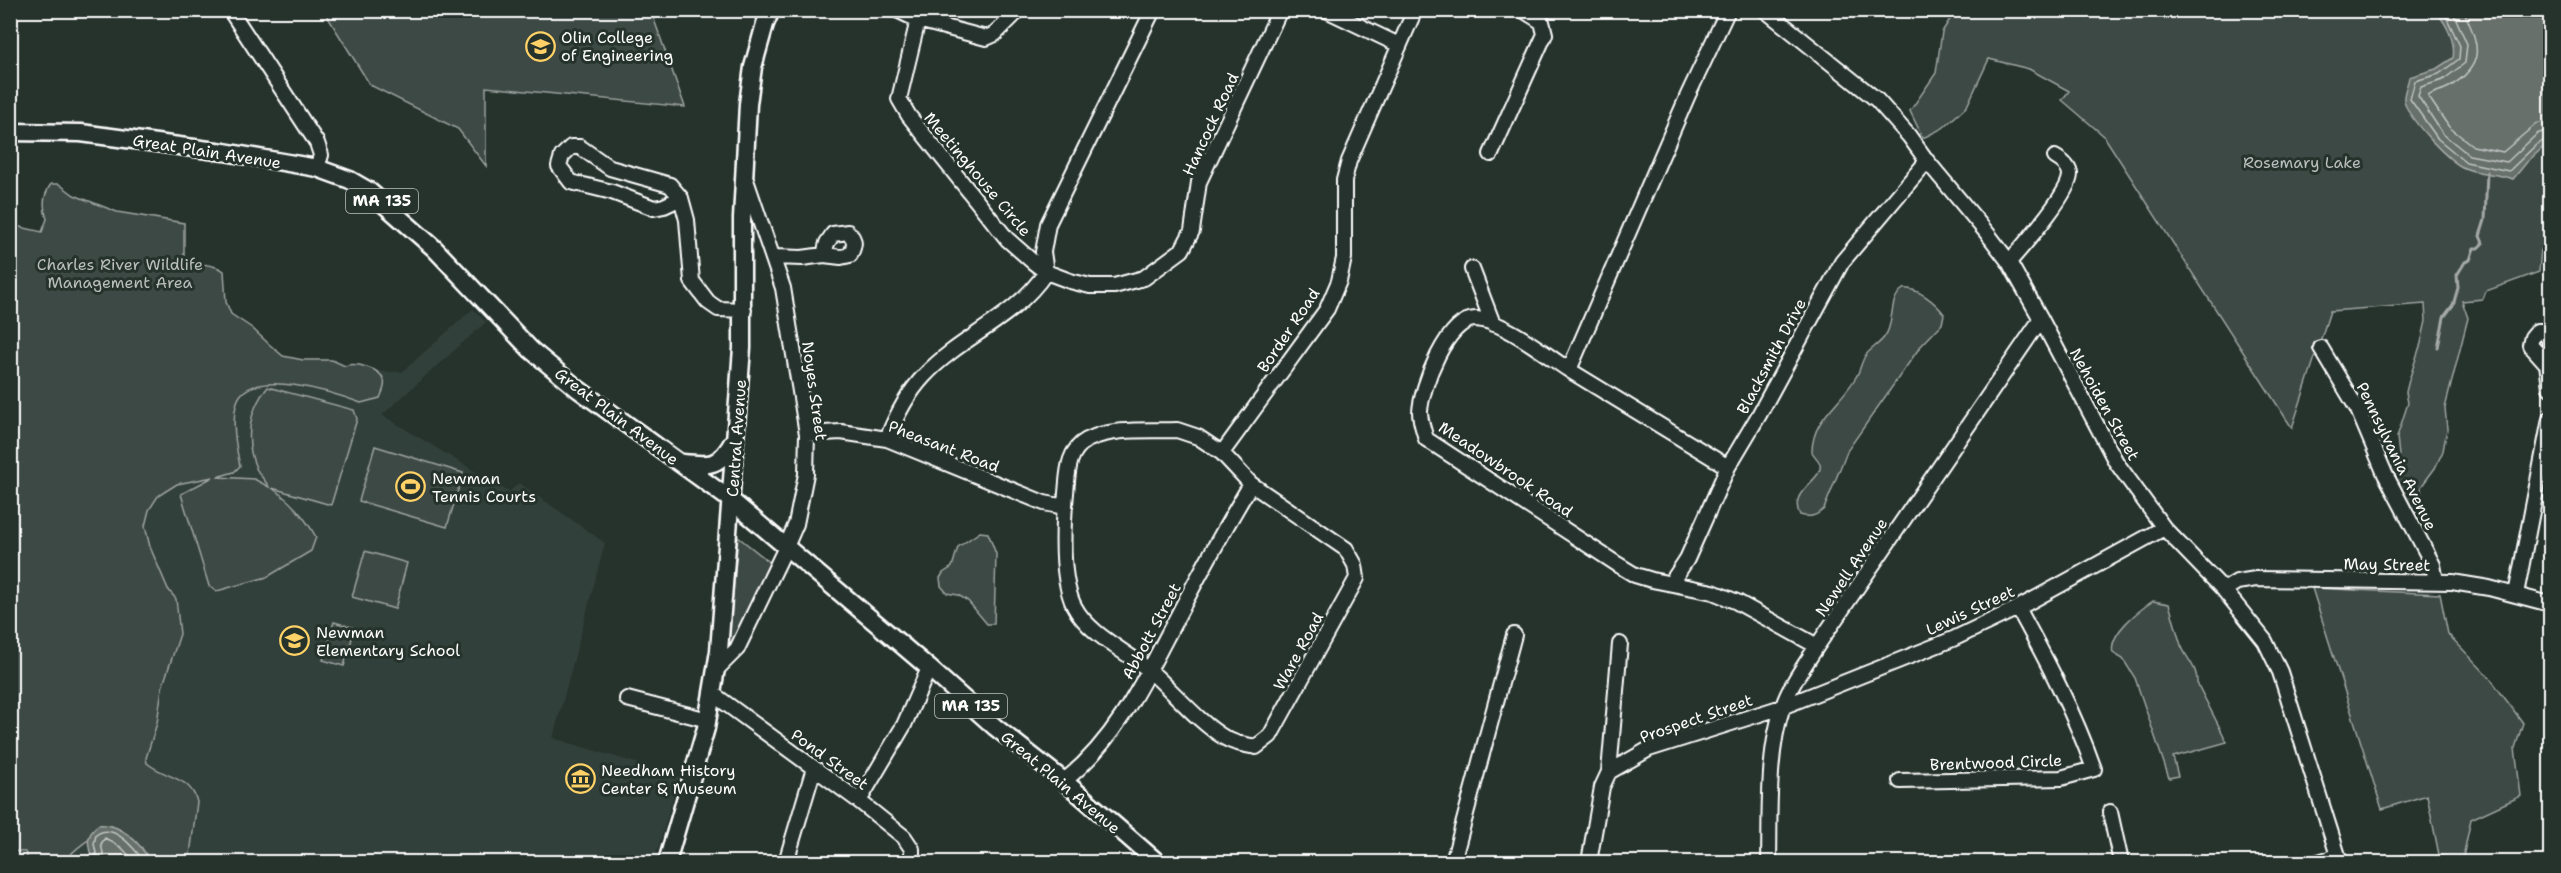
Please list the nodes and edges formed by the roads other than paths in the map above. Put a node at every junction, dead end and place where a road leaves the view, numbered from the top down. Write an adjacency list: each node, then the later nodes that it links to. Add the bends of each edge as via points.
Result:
1 (230, 10): 18 (street, via 317,142 321,154)
2 (771, 10): 19 (main road, Central Avenue, via 753,67)
3 (897, 10): 12 (street)
4 (1019, 10): 12 (street, via 986,38)
5 (1153, 10): 25 (street, Meetinghouse Circle, via 1048,224 1043,252)
6 (1280, 10): 25 (street, Hancock Road, via 1199,182 1191,231 1182,250 1144,278 1114,286 1090,286)
7 (1326, 10): 13 (street)
8 (1415, 10): 13 (street, Border Road)
9 (1523, 10): 15 (street, via 1542,22 1545,34)
10 (1728, 10): 33 (street)
11 (1765, 10): 17 (street, Nehoiden Street, via 1877,100)
12 (918, 20): 25 (street, Meetinghouse Circle, via 899,99 1000,231)
13 (1399, 45): 39 (street, Border Road, via 1349,161 1344,180 1344,258 1327,309)
14 (10, 132): 18 (main road, Great Plain Avenue / MA 135, via 116,137)
15 (1491, 154)
16 (2055, 157): 23 (street, via 2068,168 2067,186)
17 (1927, 161): 23 (street, Nehoiden Street); 41 (street, Blacksmith Drive, via 1842,262)
18 (317, 168): 40 (main road, Great Plain Avenue / MA 135, via 351,180 377,197 434,248 531,350)
19 (744, 175): 22 (street, Noyes Street); 26 (main road, Central Avenue)
20 (681, 198): 20 (street, via 654,208 571,182 560,166 562,156 571,147 580,147 610,168 670,185); 26 (street, via 687,220 692,281 718,309)
21 (824, 255): 22 (street)
22 (774, 257): 36 (street, Noyes Street)
23 (2008, 262): 27 (street, Nehoiden Street)
24 (1472, 269): 28 (street)
25 (1046, 272): 38 (street, via 1033,291 1010,312 924,375 904,403)
26 (744, 310): 37 (main road, Central Avenue)
27 (2041, 319): 45 (street, Nehoiden Street, via 2116,462); 55 (street, Newell Avenue)
28 (1493, 324): 33 (street, Meadowbrook Road); 48 (street, Meadowbrook Road, via 1477,319 1466,321 1447,338 1421,403 1426,439 1617,564 1635,574)
29 (2550, 340): 32 (street, via 2543,331 2537,331 2530,345)
30 (2550, 345): 32 (street)
31 (2321, 348): 47 (street, Pennsylvania Avenue, via 2358,410 2385,474 2431,561)
32 (2547, 364): 34 (street)
33 (1569, 370): 41 (street, Meadowbrook Road)
34 (2550, 388)
35 (2550, 419): 50 (street)
36 (807, 434): 38 (street, Pheasant Road, via 841,432); 46 (street, Noyes Street, via 801,502)
37 (736, 437): 40 (main road, via 718,462); 43 (main road, Central Avenue)
38 (887, 439): 44 (street, Pheasant Road, via 1044,503)
39 (1222, 453): 42 (street); 44 (street, via 1198,437 1177,430 1118,432 1095,437 1075,450 1069,463)
40 (681, 463): 43 (main road, Great Plain Avenue / MA 135)
41 (1728, 467): 48 (street, Blacksmith Drive, via 1687,559)
42 (1251, 484): 58 (street, Abbott Street); 58 (street, Ware Road, via 1346,549 1357,578 1270,736 1256,747 1228,740 1215,731)
43 (732, 501): 46 (main road, Great Plain Avenue / MA 135); 57 (main road, Central Avenue)
44 (1065, 507): 58 (street, via 1065,573 1074,606 1087,623)
45 (2164, 528): 49 (street, Nehoiden Street); 52 (street, Lewis Street)
46 (786, 547): 56 (main road, Great Plain Avenue / MA 135); 57 (street, Noyes Street, via 737,649)
47 (2436, 581): 49 (street, May Street, via 2256,579 2237,582); 50 (street, May Street)
48 (1671, 583): 55 (street, Meadowbrook Road, via 1721,595)
49 (2224, 590): 69 (street, Nehoiden Street, via 2273,655)
50 (2516, 594): 51 (street, May Street)
51 (2550, 604)
52 (2018, 608): 61 (street, Lewis Street, via 1953,639); 66 (street, Brentwood Circle, via 2078,722 2094,769 2061,778)
53 (1514, 635): 74 (street)
54 (1620, 644): 64 (street)
55 (1817, 646): 61 (street, Newell Avenue)
56 (929, 668): 65 (main road, Great Plain Avenue / MA 135, via 995,728); 67 (street, via 904,725)
57 (717, 669): 59 (main road, Central Avenue)
58 (1149, 670): 65 (street, Abbott Street, via 1109,736 1086,764)
59 (713, 694): 62 (main road, Central Avenue); 63 (street, Pond Street)
60 (627, 699): 62 (street)
61 (1782, 707): 64 (street, Prospect Street, via 1649,749); 76 (street, Newell Avenue, via 1772,762)
62 (708, 720): 70 (main road, Central Avenue)
63 (814, 768): 67 (street, Pond Street); 71 (street)
64 (1609, 772): 75 (street, via 1600,796)
65 (1064, 781): 73 (main road, Great Plain Avenue / MA 135)
66 (1900, 781)
67 (859, 801): 72 (street, Pond Street, via 904,837 912,849)
68 (2110, 812): 77 (street)
69 (2339, 859): 78 (street)
70 (667, 862)
71 (786, 862)
72 (912, 862)
73 (1157, 862)
74 (1453, 862)
75 (1589, 862)
76 (1769, 862)
77 (2121, 862)
78 (2318, 862)

